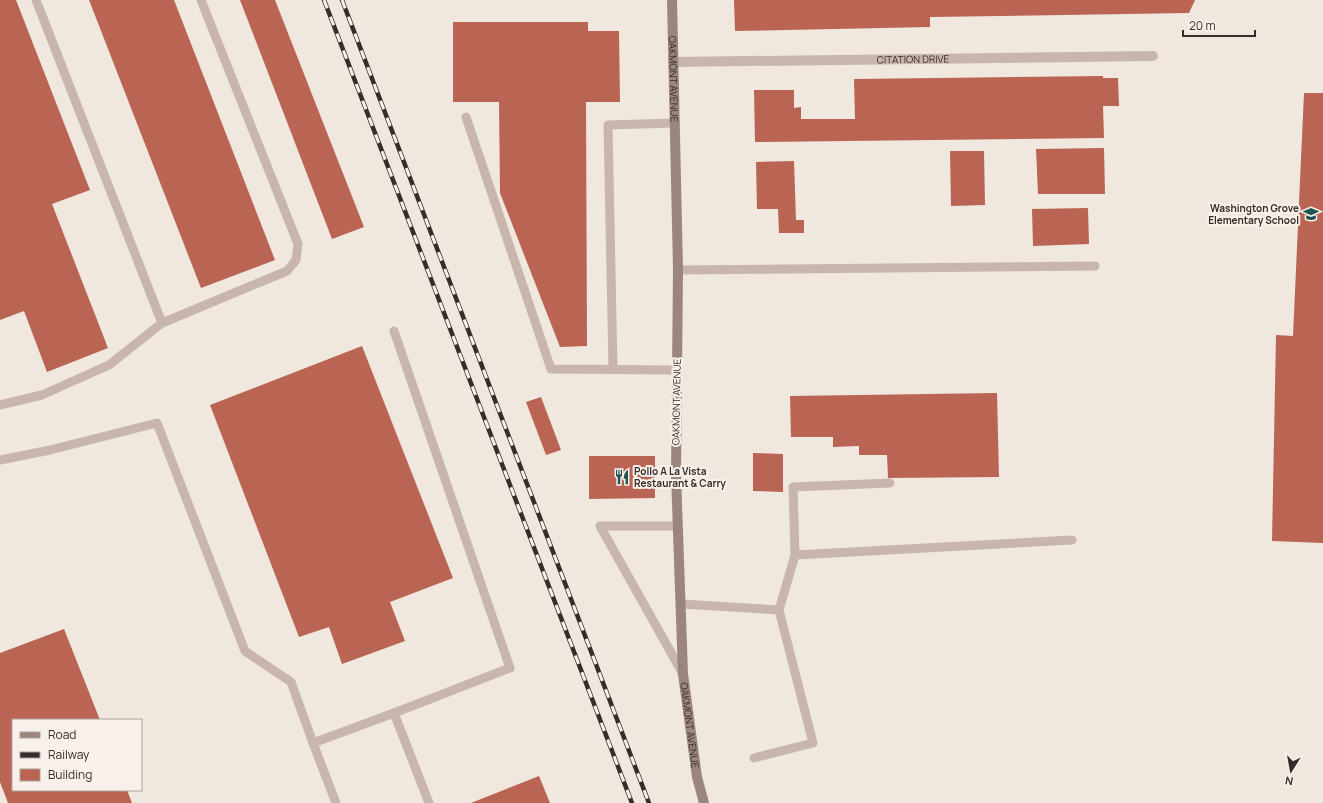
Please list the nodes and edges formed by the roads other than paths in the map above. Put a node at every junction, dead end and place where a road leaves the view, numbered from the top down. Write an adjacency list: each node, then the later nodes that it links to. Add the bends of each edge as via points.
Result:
1 (36, 0): 10 (lane)
2 (201, 0): 10 (lane, via 298,244 296,260 287,271)
3 (672, 0): 5 (street, OAKMONT AVENUE)
4 (1153, 56): 5 (street, CITATION DRIVE)
5 (673, 62): 7 (street, OAKMONT AVENUE)
6 (466, 117): 12 (lane, via 551,369)
7 (674, 123): 9 (street, OAKMONT AVENUE); 12 (lane, via 608,125)
8 (1095, 266): 9 (lane)
9 (678, 270): 13 (street, OAKMONT AVENUE)
10 (162, 323): 14 (lane, via 109,365 42,395)
11 (394, 331): 23 (lane, via 510,668)
12 (613, 369): 13 (lane)
13 (677, 370): 17 (street, OAKMONT AVENUE)
14 (0, 405)
15 (0, 460): 24 (lane, via 157,423 244,651 291,682)
16 (890, 483): 19 (lane, via 793,487)
17 (677, 526): 20 (street, OAKMONT AVENUE); 22 (lane, via 600,526)
18 (1072, 540): 19 (lane)
19 (795, 555): 21 (lane)
20 (680, 604): 21 (lane); 22 (street, OAKMONT AVENUE)
21 (779, 610): 25 (lane, via 813,743)
22 (683, 674): 28 (street, OAKMONT AVENUE, via 697,777)
23 (394, 713): 24 (lane); 27 (lane)
24 (313, 743): 26 (lane)
25 (754, 758)
26 (336, 803)
27 (429, 803)
28 (704, 803)

